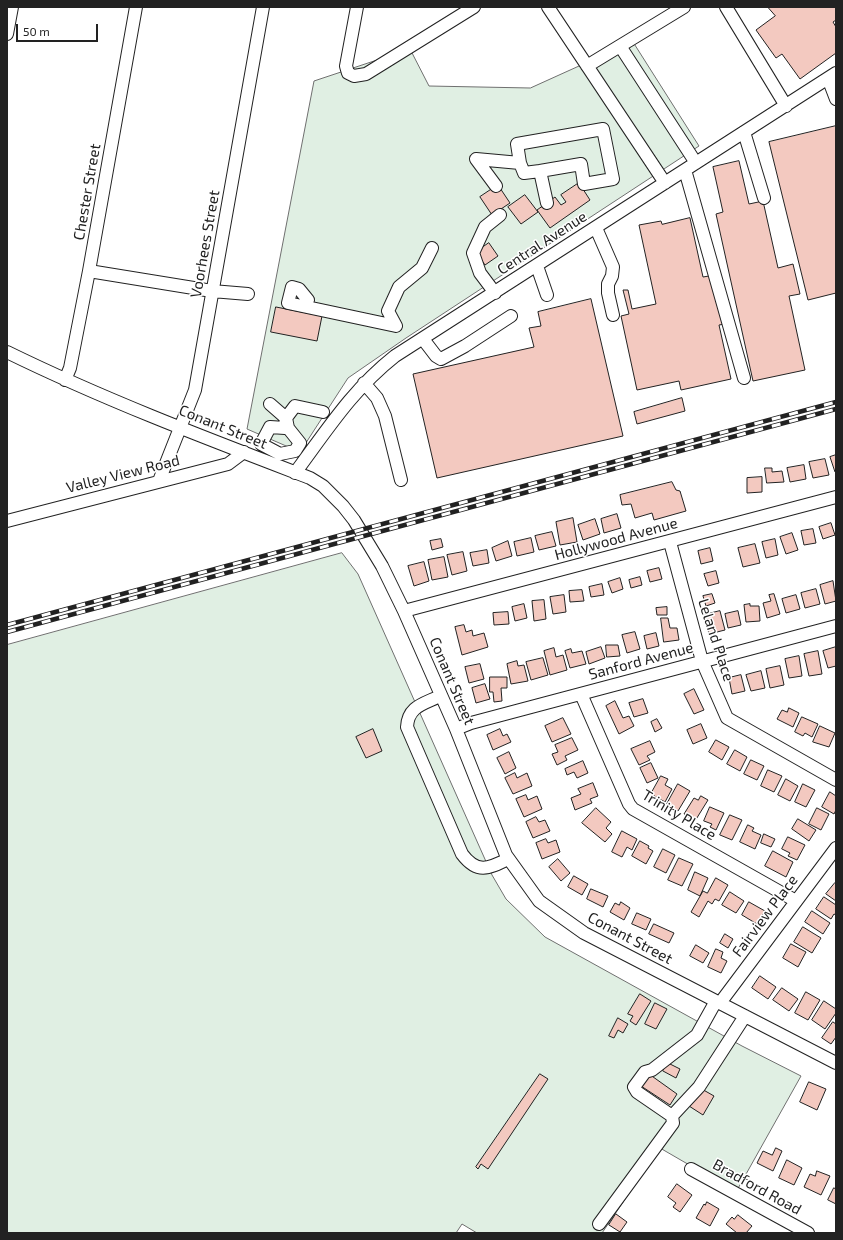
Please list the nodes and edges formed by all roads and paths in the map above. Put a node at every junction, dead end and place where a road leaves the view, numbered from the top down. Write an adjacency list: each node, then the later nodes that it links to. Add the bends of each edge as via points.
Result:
1 (12, 7): 9 (street)
2 (136, 7): 28 (street, Chester Street)
3 (263, 7): 29 (street, Voorhees Street)
4 (357, 7): 5 (street, via 347,70 351,75 358,76 366,74)
5 (474, 7)
6 (548, 7): 11 (street)
7 (684, 7): 10 (street)
8 (726, 7): 14 (street)
9 (7, 34)
10 (620, 46): 11 (street); 17 (street)
11 (588, 66): 20 (street)
12 (832, 76): 13 (street); 14 (street, Central Avenue)
13 (836, 99)
14 (786, 106): 15 (street, Central Avenue)
15 (744, 132): 17 (street, Central Avenue); 22 (street)
16 (520, 163): 19 (street, via 524,173); 19 (street, via 518,144 603,129 613,179 584,184 581,164); 21 (street, via 476,159)
17 (696, 163): 18 (street, Central Avenue)
18 (685, 170): 20 (street, Central Avenue); 38 (street)
19 (540, 171): 23 (street)
20 (665, 183): 25 (street, Central Avenue)
21 (496, 186)
22 (764, 198)
23 (547, 204)
24 (500, 215): 30 (street, via 485,227 473,253 480,273)
25 (596, 228): 27 (street, Central Avenue); 34 (street, via 613,267 608,284)
26 (432, 248): 33 (street, via 422,268 399,287 388,311 396,326 288,303 292,287 298,289)
27 (537, 266): 30 (street, Central Avenue); 32 (street)
28 (90, 271): 29 (street); 39 (street, Chester Street, via 70,368)
29 (212, 291): 31 (street); 43 (street, Voorhees Street, via 195,390)
30 (495, 293): 36 (street, Central Avenue)
31 (248, 294)
32 (547, 295)
33 (308, 300)
34 (613, 315)
35 (511, 316): 36 (street, via 441,359)
36 (423, 339): 40 (street, Central Avenue, via 395,356)
37 (7, 352): 39 (street, Conant Street)
38 (744, 378)
39 (65, 380): 43 (street, Conant Street)
40 (364, 383): 45 (street, Central Avenue, via 341,409); 46 (street, via 377,398 385,416)
41 (270, 404): 42 (street, via 286,418 295,406)
42 (323, 412)
43 (180, 427): 44 (street, Conant Street); 47 (street, Voorhees Street)
44 (244, 452): 45 (street, Conant Street); 47 (street, Valley View Road, via 228,464)
45 (296, 473): 51 (street, Conant Street, via 323,486 354,520 382,566)
46 (401, 480)
47 (158, 481): 49 (street, Valley View Road)
48 (836, 497): 50 (street, Hollywood Avenue)
49 (7, 521)
50 (670, 542): 51 (street, Hollywood Avenue); 53 (street, Leland Place)
51 (404, 611): 55 (street, Conant Street)
52 (836, 626): 53 (street, Sanford Avenue)
53 (702, 661): 54 (street, Sanford Avenue); 57 (street, Leland Place, via 727,718)
54 (581, 694): 56 (street, Sanford Avenue); 60 (street, Trinity Place, via 628,804 633,809)
55 (440, 696): 56 (street, Conant Street); 59 (street, via 411,710 407,727 462,854 468,862 476,867 485,868)
56 (456, 729): 59 (street, Conant Street)
57 (836, 780)
58 (836, 848): 60 (street, Fairview Place)
59 (508, 859): 61 (street, Conant Street, via 539,901 584,933)
60 (796, 901): 61 (street, Fairview Place)
61 (718, 1002): 62 (street, Conant Street); 64 (street, Fairview Place, via 698,1035 652,1070 645,1072 634,1087 637,1092)
62 (744, 1016): 63 (street, Conant Street); 64 (street, via 699,1087)
63 (836, 1063)
64 (672, 1116): 66 (street, via 673,1122)
65 (691, 1169): 67 (street, Bradford Road)
66 (599, 1224)
67 (808, 1233)

